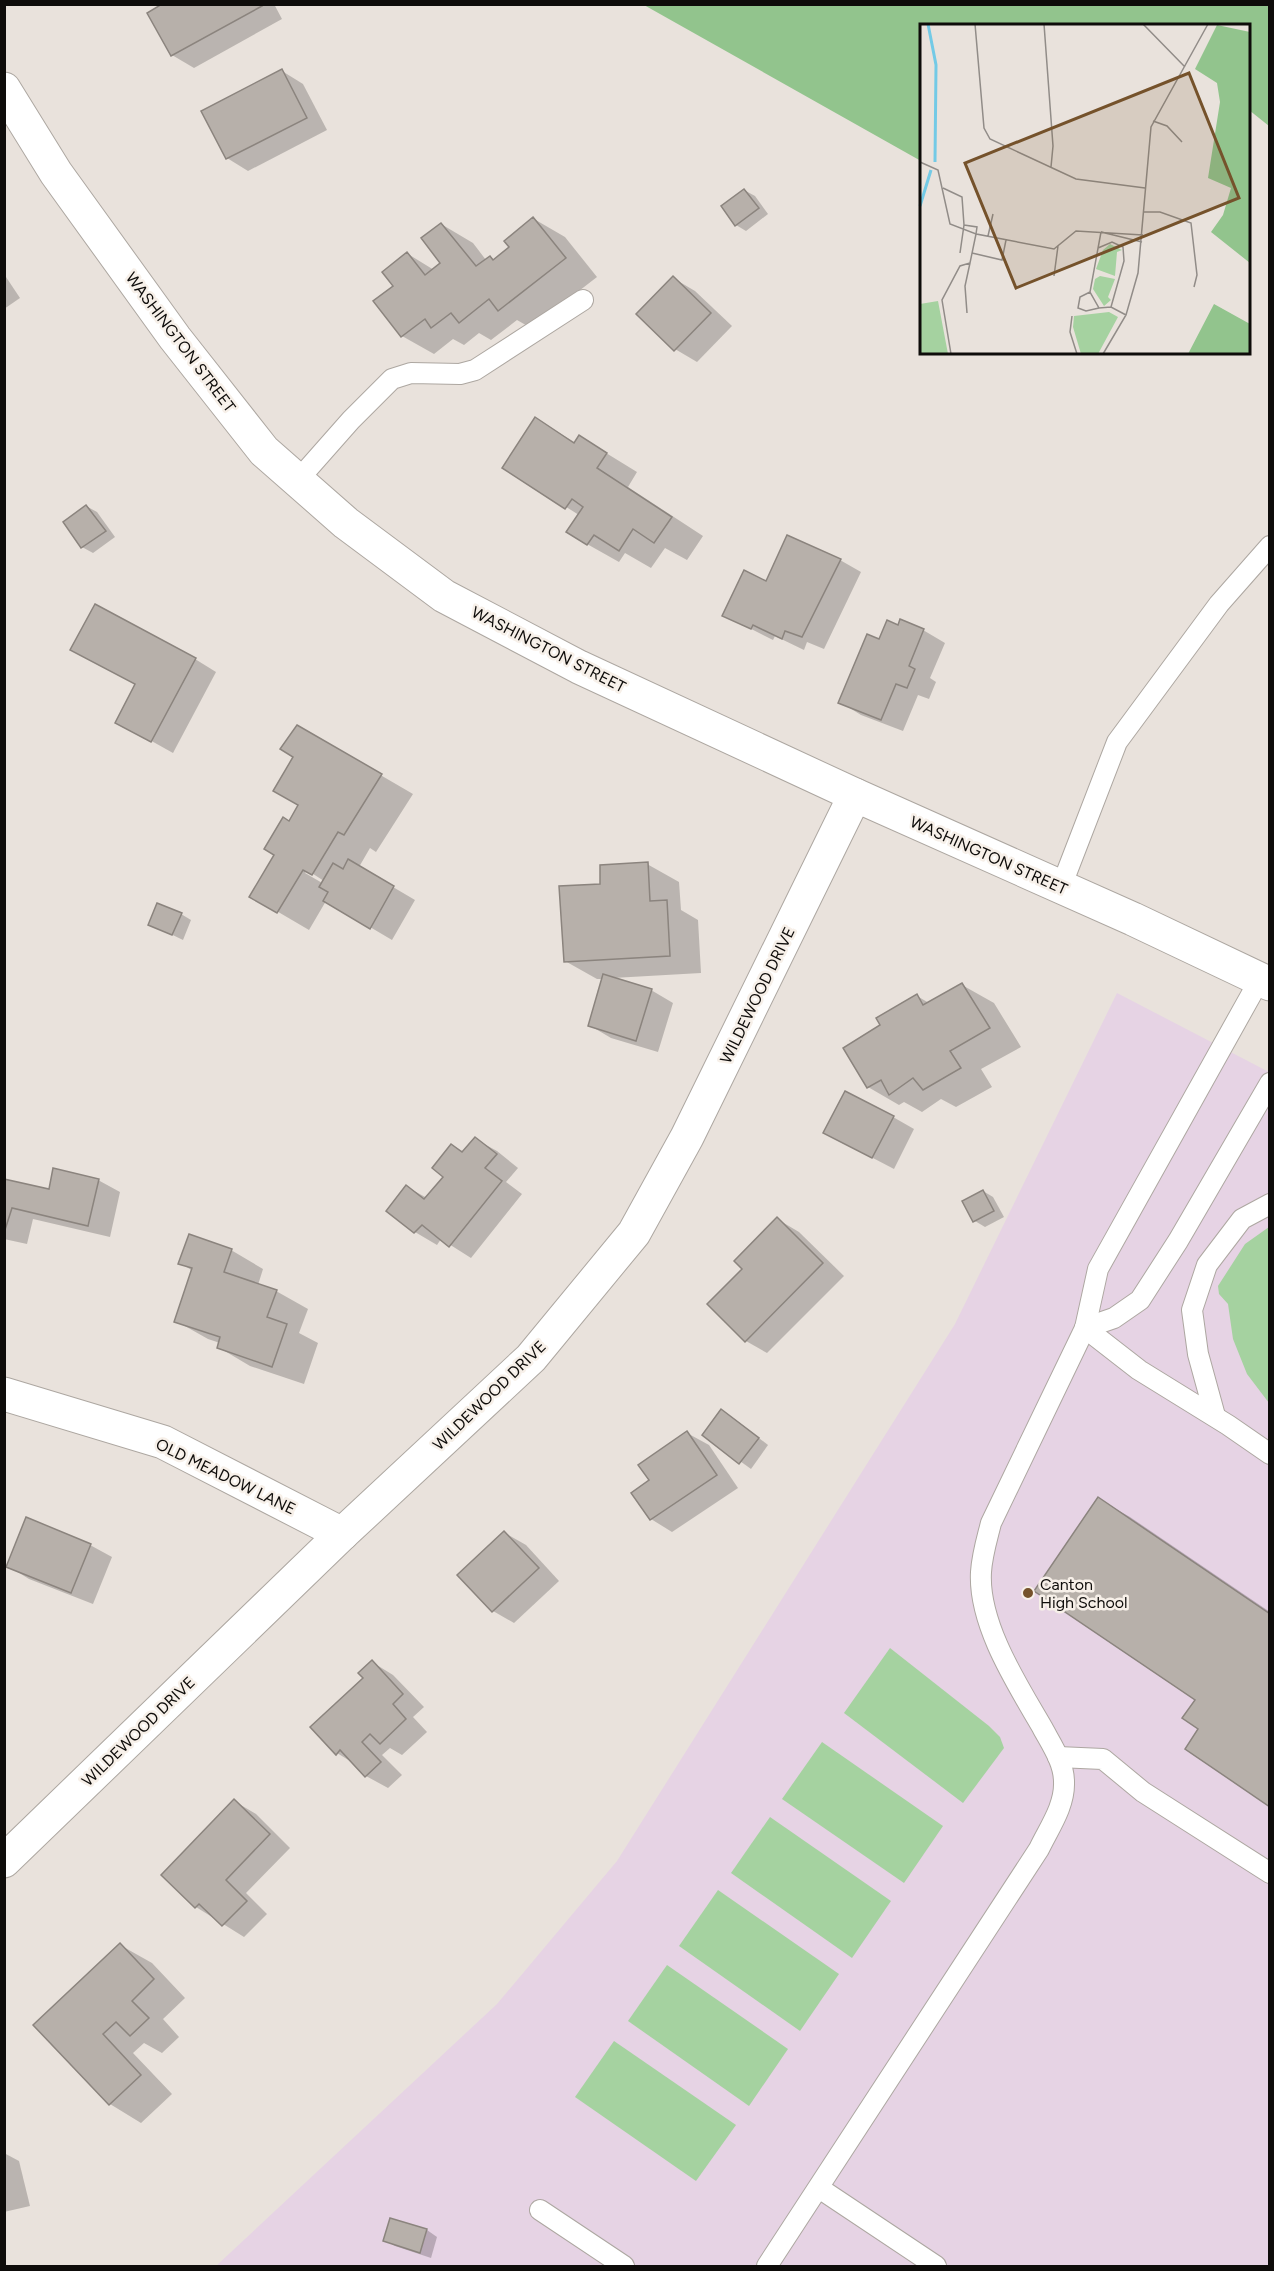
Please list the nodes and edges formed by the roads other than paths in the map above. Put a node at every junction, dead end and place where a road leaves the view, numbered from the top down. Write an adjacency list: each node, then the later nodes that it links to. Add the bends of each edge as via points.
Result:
1 (4, 89): 3 (street, WASHINGTON STREET, via 56,173 175,338 264,451)
2 (583, 300): 3 (lane, via 475,370 460,374 411,373 392,379)
3 (297, 480): 5 (street, WASHINGTON STREET, via 346,523 444,596 579,667)
4 (1269, 546): 6 (lane, via 1220,604 1117,742)
5 (855, 795): 6 (street, WASHINGTON STREET); 14 (street, WILDEWOOD DRIVE, via 687,1137 634,1233 531,1358)
6 (1061, 887): 7 (street, WASHINGTON STREET)
7 (1265, 981): 10 (lane, via 1098,1269)
8 (1269, 1083): 10 (lane, via 1140,1300 1114,1318)
9 (1269, 1204): 12 (lane, via 1242,1219 1207,1265 1191,1310)
10 (1085, 1328): 12 (lane, via 1139,1370); 15 (lane, via 991,1523 981,1574 987,1618 1007,1666)
11 (4, 1394): 14 (street, OLD MEADOW LANE, via 163,1442)
12 (1215, 1416): 13 (lane)
13 (1269, 1454)
14 (342, 1534): 16 (street, WILDEWOOD DRIVE)
15 (1058, 1757): 17 (lane, via 1103,1759 1143,1792); 18 (lane, via 1064,1779 1063,1800 1039,1849)
16 (4, 1861)
17 (1269, 1873)
18 (819, 2188): 21 (lane); 22 (lane)
19 (540, 2210): 20 (lane)
20 (624, 2266)
21 (767, 2266)
22 (936, 2266)

